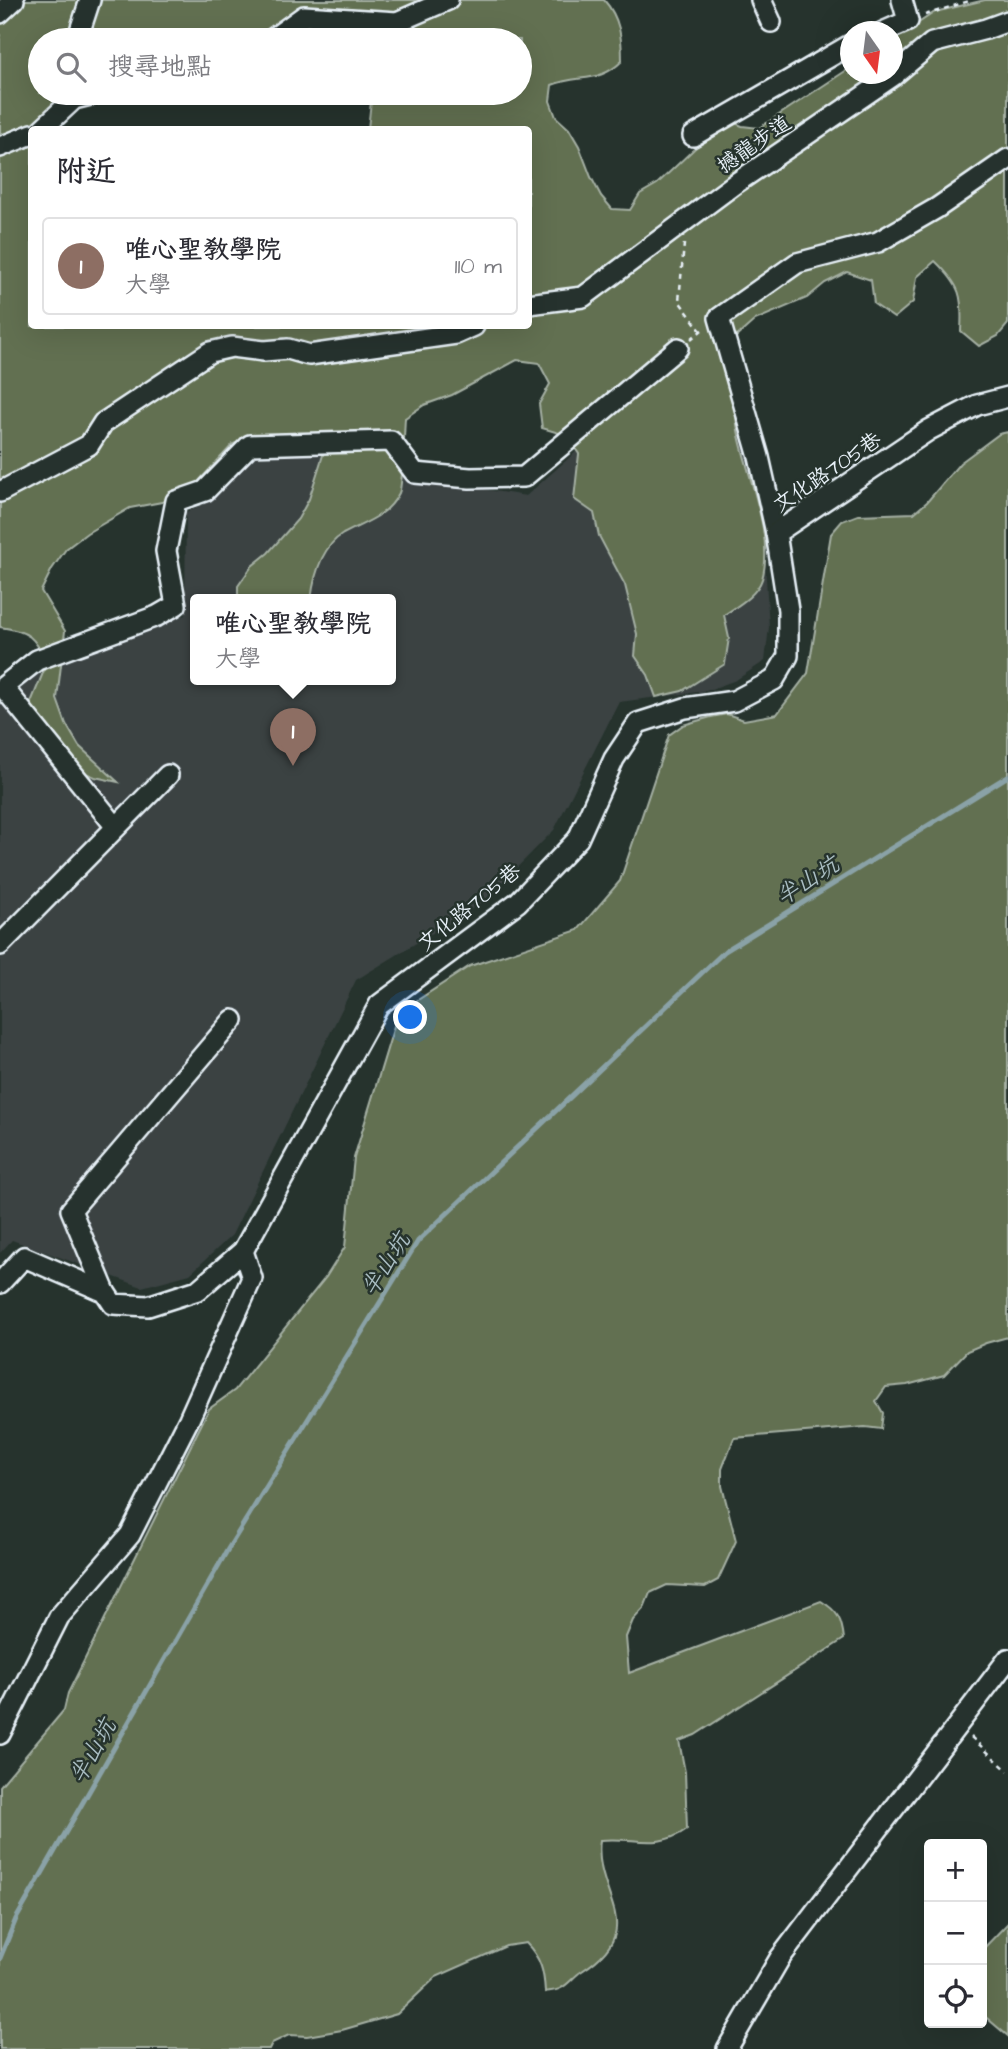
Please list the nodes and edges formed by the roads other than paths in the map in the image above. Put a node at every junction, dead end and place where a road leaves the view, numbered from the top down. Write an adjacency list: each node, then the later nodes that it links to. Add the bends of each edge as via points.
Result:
1 (14, 0): 6 (lane)
2 (90, 0): 10 (lane)
3 (448, 0): 11 (lane, via 397,22 304,16)
4 (761, 0): 8 (lane)
5 (902, 0): 9 (lane, via 908,21)
6 (0, 13)
7 (1008, 21): 19 (lane, 撼龍步道, via 932,43 893,76 736,183 583,297)
8 (771, 22)
9 (903, 23)
10 (81, 28)
11 (288, 28)
12 (840, 52): 16 (lane)
13 (65, 105): 14 (lane)
14 (45, 126)
15 (28, 136): 17 (lane)
16 (693, 136)
17 (0, 147)
18 (1008, 159): 24 (lane, via 878,242 797,263 719,318)
19 (532, 303)
20 (467, 329): 23 (lane, via 309,355 288,349 232,347 210,352 103,423 89,445)
21 (678, 348): 25 (lane, via 524,477 415,473 391,442 250,445 205,491 176,501 166,551 176,605 37,660)
22 (1008, 397): 24 (lane, 文化路705巷, via 977,405 929,430)
23 (0, 492)
24 (776, 533): 30 (lane, 文化路705巷, via 788,610 788,656 774,680 734,701 685,708 638,723 614,759 578,839 518,902 379,1005)
25 (2, 685): 27 (lane)
26 (167, 775): 27 (lane)
27 (116, 827): 28 (lane)
28 (0, 945)
29 (233, 1020): 32 (lane, via 71,1210)
30 (243, 1251): 32 (lane, 文化路705巷, via 198,1290 148,1306 113,1304); 34 (lane, via 252,1278 189,1419 130,1535 59,1617)
31 (0, 1283): 32 (lane, 文化路705巷, via 24,1257)
32 (105, 1292)
33 (1008, 1659): 35 (lane, via 780,1958)
34 (0, 1734)
35 (727, 2049)

